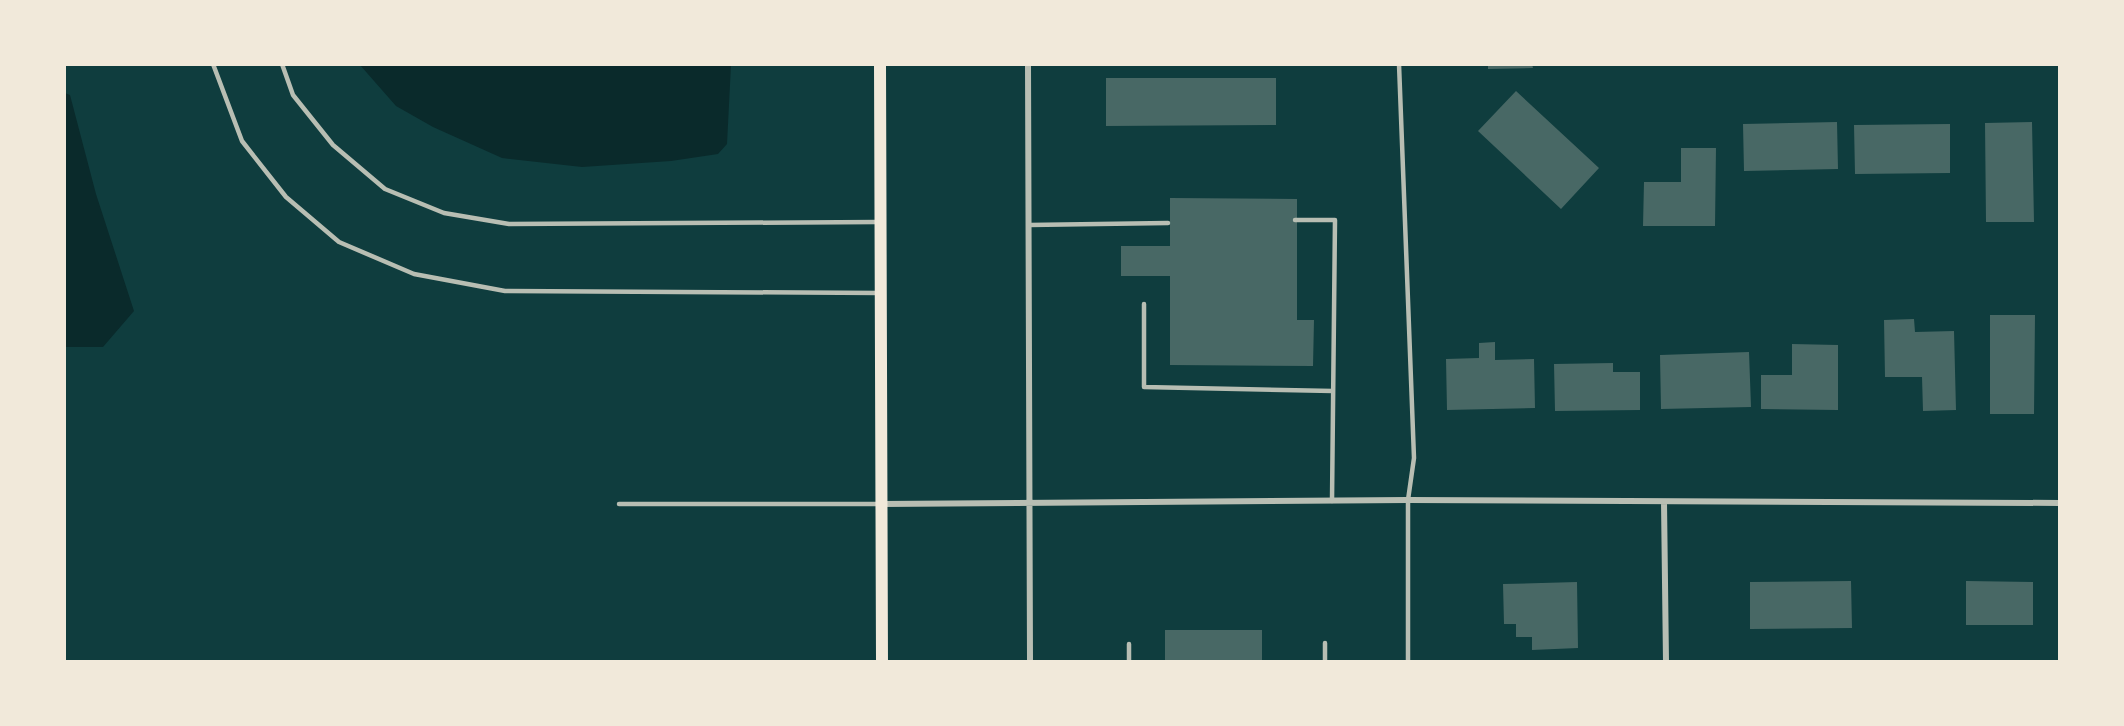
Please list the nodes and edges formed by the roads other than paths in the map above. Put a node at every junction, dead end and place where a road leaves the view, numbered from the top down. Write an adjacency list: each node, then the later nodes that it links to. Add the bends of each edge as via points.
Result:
1 (213, 64): 10 (lane, via 242,141 286,197 339,242 414,274 505,291)
2 (282, 64): 7 (lane, via 294,95 333,146 385,189 444,213 509,224)
3 (880, 64): 7 (main road)
4 (1028, 64): 9 (street)
5 (1399, 64): 13 (lane, via 1414,458)
6 (1294, 220): 12 (lane, via 1335,220)
7 (881, 222): 10 (main road)
8 (1168, 223): 9 (lane)
9 (1029, 225): 19 (street)
10 (881, 293): 18 (main road)
11 (1144, 304): 12 (lane, via 1144,387)
12 (1333, 391): 14 (lane)
13 (1408, 500): 14 (street); 15 (street); 26 (lane)
14 (1332, 501): 19 (street)
15 (1664, 502): 16 (street); 27 (street)
16 (2060, 503)
17 (619, 504): 18 (lane)
18 (882, 504): 19 (street); 22 (main road)
19 (1030, 504): 23 (street)
20 (1325, 643): 25 (lane)
21 (1129, 644): 24 (lane)
22 (882, 662)
23 (1030, 662)
24 (1129, 662)
25 (1325, 662)
26 (1408, 662)
27 (1666, 662)

